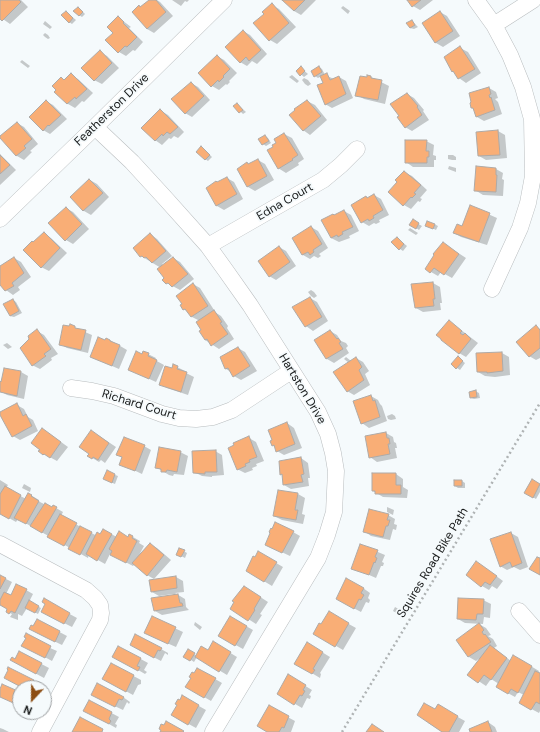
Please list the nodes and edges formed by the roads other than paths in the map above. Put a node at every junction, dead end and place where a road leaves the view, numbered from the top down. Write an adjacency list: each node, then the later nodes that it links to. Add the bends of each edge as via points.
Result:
1 (224, 0): 5 (street, Featherston Drive)
2 (476, 0): 4 (street)
3 (533, 0): 4 (street)
4 (494, 25): 9 (street, via 523,87 532,119 534,157 528,203 510,253)
5 (96, 127): 7 (street, Featherston Drive); 8 (street, Hartston Drive)
6 (357, 149): 8 (street, Edna Court, via 323,180)
7 (0, 219)
8 (208, 246): 10 (street, Hartston Drive, via 250,305)
9 (492, 289)
10 (291, 371): 11 (street, Richard Court, via 232,410 213,417 196,419 162,414 114,396); 16 (street, Hartston Drive, via 318,412 328,434 336,471 334,512 318,558)
11 (71, 388)
12 (0, 544): 15 (street, via 86,590 100,605 100,620)
13 (519, 611): 14 (street)
14 (540, 635)
15 (40, 732)
16 (213, 732)

